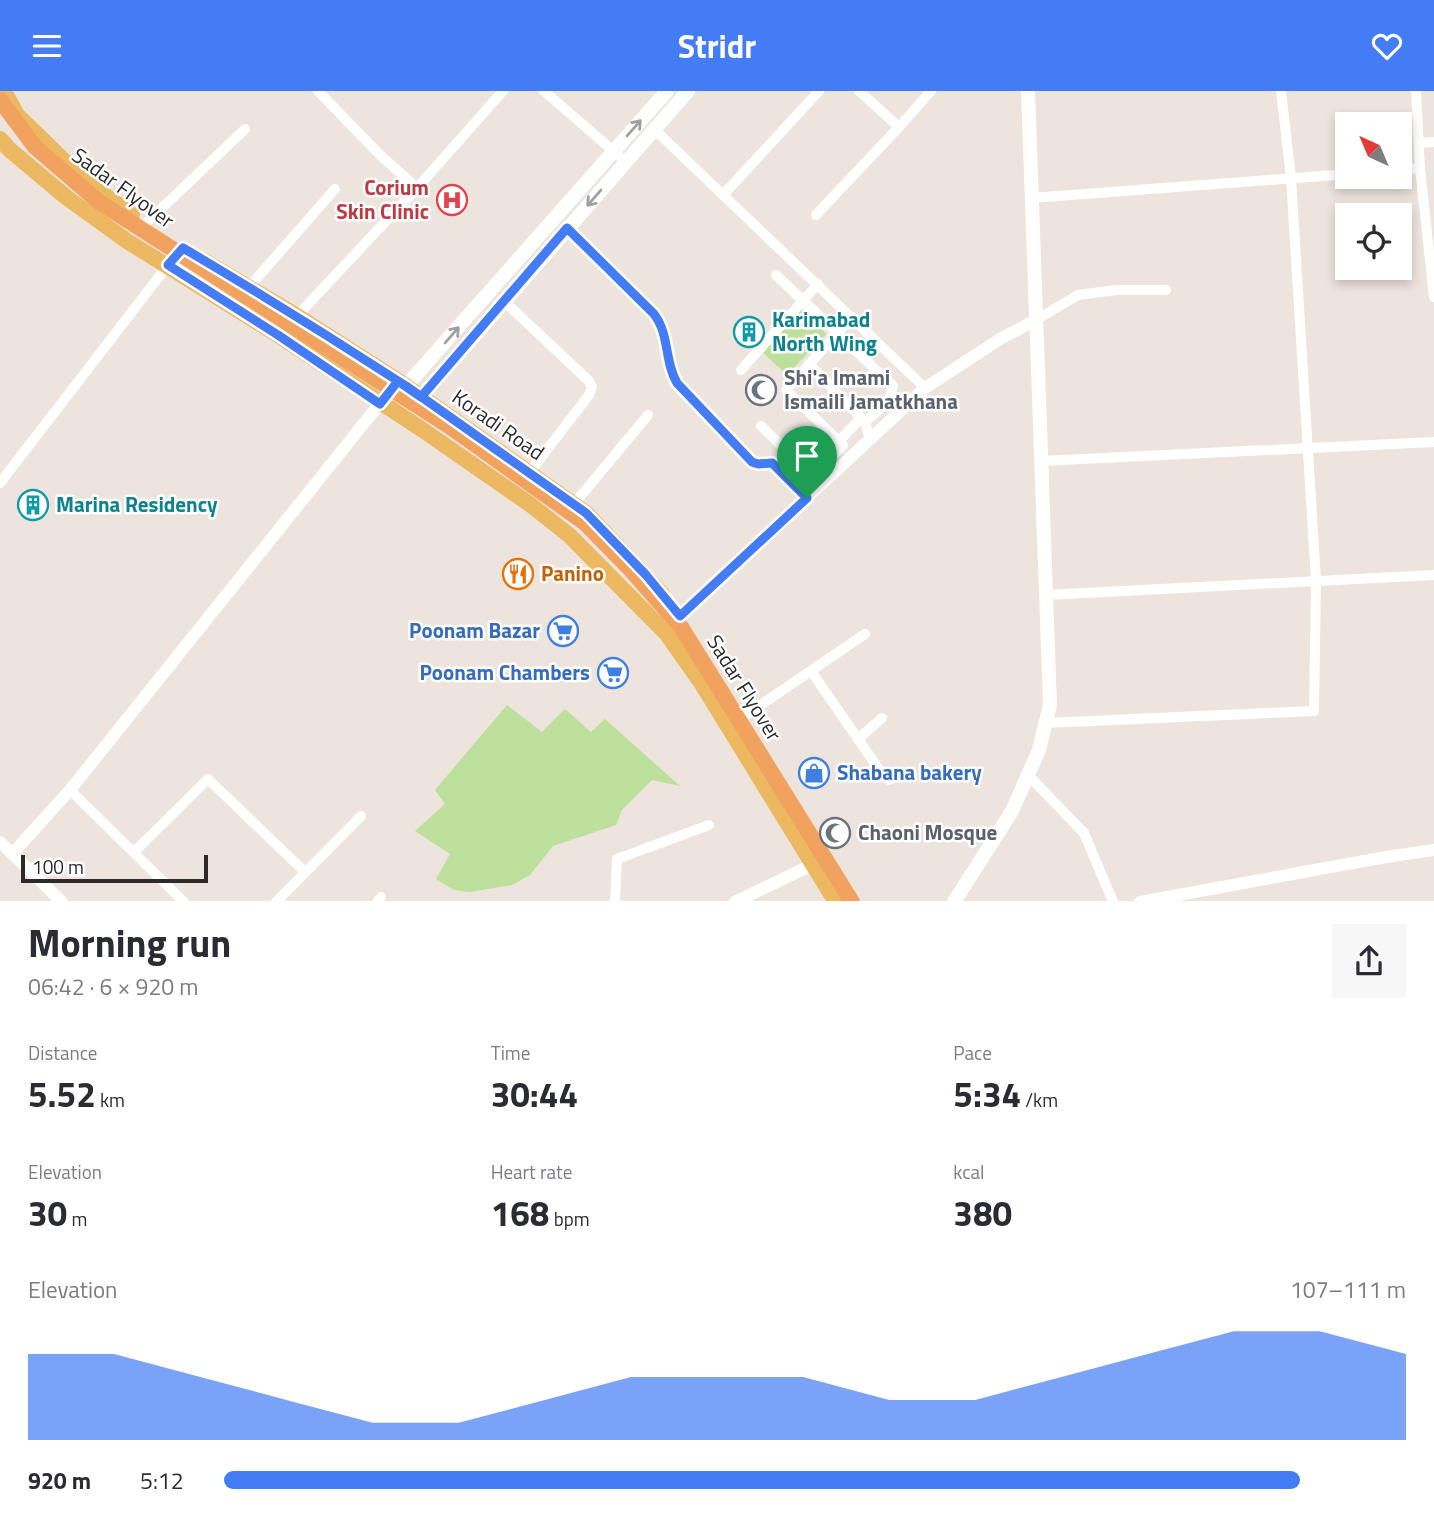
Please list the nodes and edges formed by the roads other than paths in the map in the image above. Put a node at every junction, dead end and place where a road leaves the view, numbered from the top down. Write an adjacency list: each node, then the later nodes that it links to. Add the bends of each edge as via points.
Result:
1 (4, 91): 32 (main road, Koradi Road, via 17,115 85,181)
2 (503, 91): 27 (street)
3 (544, 91): 21 (street)
4 (667, 91): 21 (main road, one-way to 4)
5 (688, 91): 17 (main road)
6 (819, 91): 29 (street)
7 (859, 91): 15 (street)
8 (931, 91): 15 (street)
9 (1028, 91): 30 (main road)
10 (1282, 91): 26 (street)
11 (1416, 91): 19 (street)
12 (323, 93): 27 (street)
13 (0, 100): 94 (highway, Sadar Flyover, via 35,147 99,202 449,426 585,523 681,627)
14 (0, 119): 93 (highway, Sadar Flyover, via 27,153 92,205 510,475 576,527 681,637)
15 (899, 127): 31 (street)
16 (245, 129): 32 (street)
17 (654, 129): 22 (main road); 29 (street)
18 (1434, 142): 19 (street)
19 (1419, 143): 23 (street)
20 (3, 146): 35 (main road, via 127,241)
21 (614, 151): 22 (street); 49 (main road, one-way to 21)
22 (626, 162): 33 (main road, one-way to 33)
23 (1420, 168): 24 (street); 40 (street)
24 (1412, 169)
25 (1335, 175): 26 (street)
26 (1291, 179): 30 (street); 59 (street)
27 (417, 188): 43 (street)
28 (335, 189): 38 (street)
29 (723, 195): 37 (street)
30 (1032, 198): 45 (main road)
31 (816, 215)
32 (145, 224): 34 (main road, Koradi Road)
33 (567, 228): 41 (main road); 63 (street, via 662,324 670,370 677,383 752,462 772,463)
34 (183, 248): 35 (street); 38 (main road, Koradi Road)
35 (168, 265): 52 (main road); 62 (street)
36 (776, 275): 42 (street)
37 (818, 284): 42 (street); 44 (street)
38 (248, 287): 43 (main road, Koradi Road)
39 (1166, 290): 45 (street, via 1078,295)
40 (1434, 297)
41 (504, 301): 51 (main road); 61 (street, via 592,387)
42 (803, 301): 46 (street); 48 (street)
43 (297, 316): 49 (main road, Koradi Road)
44 (852, 317): 46 (street); 50 (street)
45 (1036, 320): 50 (street); 60 (main road)
46 (838, 333): 47 (street); 54 (street, via 893,386 889,401)
47 (809, 364): 54 (street); 58 (street, via 786,390)
48 (741, 370)
49 (402, 384): 51 (main road, Koradi Road); 52 (street)
50 (925, 388): 56 (street)
51 (421, 397): 61 (main road, Koradi Road)
52 (380, 404): 77 (street); 85 (main road, via 570,536 666,633)
53 (648, 415): 64 (street)
54 (863, 420): 56 (street); 58 (street)
55 (761, 426): 58 (street, via 813,476)
56 (867, 442): 58 (street); 63 (street)
57 (1434, 442): 59 (street)
58 (841, 443)
59 (1308, 447): 60 (street); 66 (street)
60 (1041, 461): 67 (main road)
61 (529, 473): 64 (main road, Koradi Road)
62 (0, 484)
63 (807, 498): 68 (street)
64 (573, 504): 68 (main road, Koradi Road)
65 (1434, 575): 66 (street)
66 (1316, 581): 67 (street); 73 (street, via 1314,711)
67 (1046, 595): 73 (main road, via 1049,705)
68 (680, 616): 71 (main road, Koradi Road)
69 (865, 634): 70 (street)
70 (811, 671): 71 (street); 74 (street)
71 (743, 717): 84 (main road, Koradi Road)
72 (882, 718): 74 (street)
73 (1045, 723): 75 (main road)
74 (858, 739): 76 (street, via 885,778)
75 (1028, 775): 96 (main road, via 1012,811); 97 (street, via 1084,833)
76 (894, 777)
77 (70, 790): 82 (street); 83 (street)
78 (361, 816): 86 (street)
79 (709, 825): 90 (street, via 617,859)
80 (0, 842): 83 (street)
81 (1434, 850): 98 (street)
82 (134, 852): 86 (street, via 208,779); 88 (street)
83 (12, 854): 87 (street)
84 (831, 854): 85 (street); 95 (main road, Koradi Road)
85 (814, 865): 91 (street); 92 (main road)
86 (305, 872): 89 (street)
87 (62, 901)
88 (184, 901)
89 (276, 901)
90 (615, 901)
91 (735, 901)
92 (836, 901)
93 (845, 901)
94 (852, 901)
95 (860, 901)
96 (954, 901)
97 (1113, 901)
98 (1140, 901)

